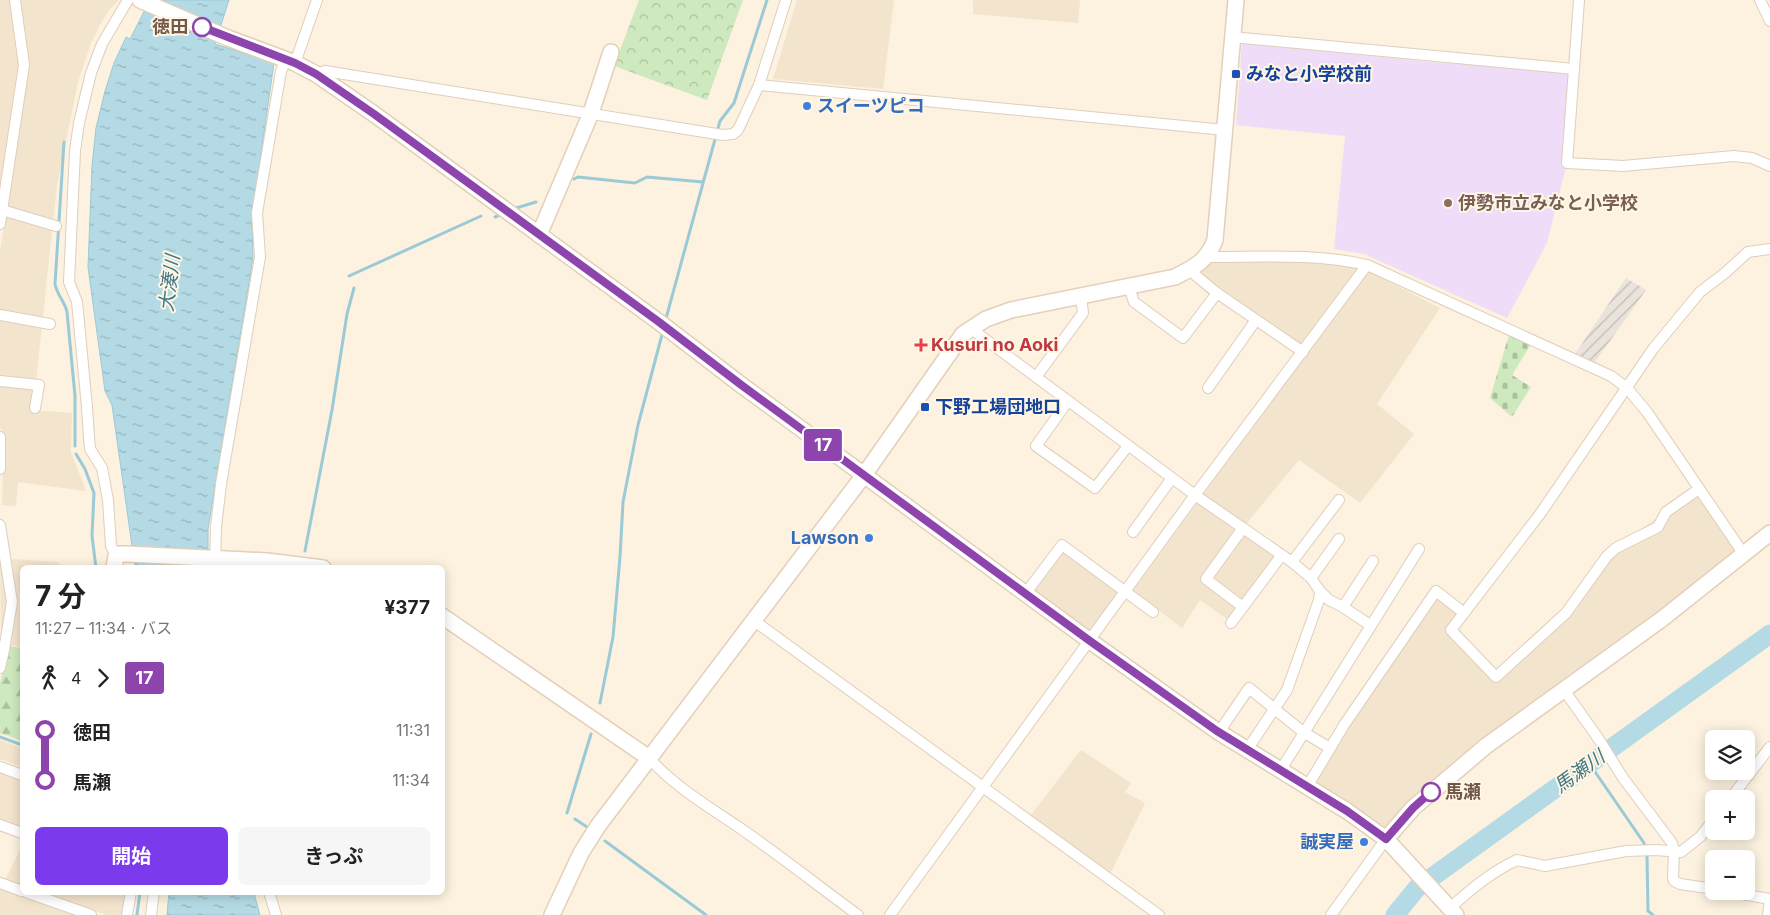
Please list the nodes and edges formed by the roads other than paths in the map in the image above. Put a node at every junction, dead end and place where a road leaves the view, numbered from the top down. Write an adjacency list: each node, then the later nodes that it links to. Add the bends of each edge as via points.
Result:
1 (15, 0): 19 (street, via 24,65)
2 (128, 0): 57 (street, via 102,44 79,123 69,282 77,302 88,438 90,449 102,468 111,546)
3 (140, 0): 12 (street)
4 (316, 0): 12 (street)
5 (786, 0): 15 (street)
6 (1236, 0): 10 (street)
7 (1579, 0): 13 (street)
8 (1760, 0): 9 (street)
9 (1770, 21)
10 (1232, 37): 13 (street); 17 (street)
11 (611, 52): 16 (street)
12 (290, 61): 14 (street); 60 (street, via 281,71 257,213 260,257 220,484)
13 (1574, 69): 18 (street, via 1567,163 1623,166 1734,156 1752,158)
14 (316, 74): 16 (street, via 325,71); 22 (street)
15 (759, 86): 16 (street, via 733,134); 17 (street)
16 (591, 113): 22 (street)
17 (1226, 130): 24 (street, via 1215,240)
18 (1770, 166)
19 (2, 210): 20 (street); 21 (street)
20 (0, 224)
21 (56, 226)
22 (539, 235): 44 (street)
23 (1770, 249): 38 (street, via 1748,252 1700,292)
24 (1207, 257): 25 (street, via 1315,257); 26 (street)
25 (1367, 265): 34 (street); 38 (street, via 1584,363)
26 (1189, 270): 27 (street, via 1176,277); 28 (street)
27 (1128, 287): 28 (street, via 1134,302 1183,338); 29 (street)
28 (1217, 293): 31 (street)
29 (1081, 296): 33 (street, via 1011,310); 35 (street, via 1083,313)
30 (0, 315): 32 (street)
31 (1256, 320): 34 (street); 37 (street)
32 (50, 324)
33 (970, 328): 35 (street); 44 (street, via 957,341)
34 (1303, 352): 47 (street)
35 (1036, 378): 39 (street)
36 (0, 381): 40 (street, via 39,385)
37 (1208, 388)
38 (1627, 388): 46 (street); 69 (street, via 1540,514)
39 (1068, 401): 42 (street); 42 (street, via 1036,446 1095,488)
40 (35, 408)
41 (0, 437): 43 (street)
42 (1128, 446): 45 (street)
43 (0, 469)
44 (864, 475): 65 (street); 71 (street)
45 (1172, 478): 47 (street); 51 (street)
46 (1699, 489): 55 (street); 69 (street, via 1666,512 1658,527 1616,548 1607,556 1566,613 1496,677 1451,630)
47 (1195, 495): 50 (street); 64 (street)
48 (1339, 500): 59 (street)
49 (0, 526): 75 (street, via 12,602)
50 (1243, 528): 56 (street); 66 (street, via 1206,579)
51 (1133, 532)
52 (1770, 533): 55 (street)
53 (1339, 539): 62 (street)
54 (1419, 549): 73 (street)
55 (1743, 553): 77 (street, via 1662,619)
56 (1281, 556): 59 (street); 66 (street)
57 (119, 559): 60 (street)
58 (1373, 560): 67 (street)
59 (1292, 562): 62 (street)
60 (215, 563): 61 (street, via 267,561)
61 (299, 565)
62 (1311, 578): 63 (street)
63 (1320, 591): 67 (street); 78 (street, via 1287,690)
64 (1125, 592): 65 (street, via 1062,545); 68 (street); 74 (street)
65 (1025, 594): 74 (street)
66 (1243, 607): 72 (street)
67 (1343, 607): 73 (street)
68 (1153, 612)
69 (1464, 613): 82 (street, via 1436,591)
70 (445, 618): 84 (street)
71 (753, 620): 84 (street); 88 (street)
72 (1231, 623)
73 (1370, 625): 80 (street)
74 (1090, 641): 79 (street); 88 (street)
75 (2, 649): 76 (street)
76 (0, 668)
77 (1564, 690): 94 (street, via 1479,752 1413,808); 95 (street, via 1622,778 1672,843)
78 (1273, 709): 79 (street, via 1249,688); 80 (street); 83 (street)
79 (1219, 732): 83 (street)
80 (1303, 732): 82 (street); 86 (street)
81 (1770, 747): 90 (street)
82 (1330, 748): 89 (street)
83 (1246, 750): 86 (street)
84 (649, 758): 110 (street, via 585,846); 111 (street, via 699,801)
85 (0, 767): 87 (street)
86 (1280, 771): 89 (street)
87 (20, 774)
88 (983, 786): 112 (street); 113 (street)
89 (1307, 787): 94 (street)
90 (1737, 790)
91 (0, 826): 93 (street)
92 (1705, 831): 95 (street, via 1686,849)
93 (20, 833)
94 (1386, 839): 105 (street); 114 (street)
95 (1674, 852): 97 (street, via 1674,881); 105 (street, via 1647,850 1608,854 1545,866 1517,860 1475,886)
96 (0, 883): 98 (street)
97 (1705, 888)
98 (20, 890)
99 (34, 895): 106 (street)
100 (130, 895): 107 (street)
101 (154, 895): 108 (street)
102 (270, 895): 109 (street)
103 (1755, 896): 104 (street)
104 (1770, 899): 115 (street)
105 (1453, 912)
106 (91, 915)
107 (127, 915)
108 (151, 915)
109 (276, 915)
110 (552, 915)
111 (858, 915)
112 (890, 915)
113 (1159, 915)
114 (1331, 915)
115 (1768, 915)

